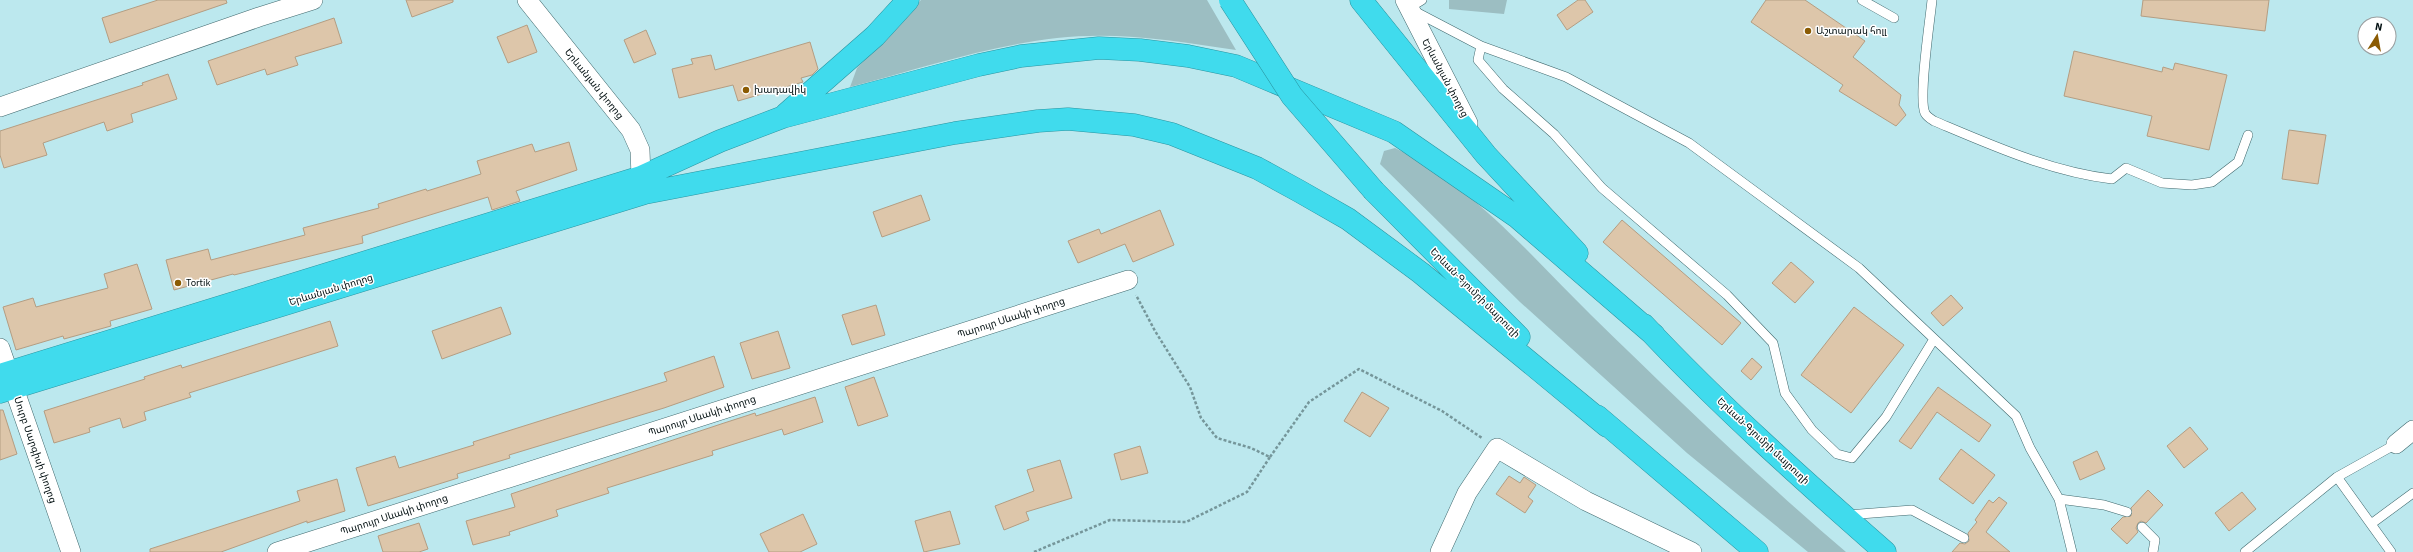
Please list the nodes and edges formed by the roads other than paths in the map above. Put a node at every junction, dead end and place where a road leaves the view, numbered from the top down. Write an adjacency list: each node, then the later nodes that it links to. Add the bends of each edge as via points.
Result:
1 (313, 0): 11 (street, via 259,16)
2 (527, 0): 15 (street, Երևանյան փողոց, via 631,130 640,150)
3 (908, 0): 12 (highway, via 875,36)
4 (1230, 0): 21 (highway, Երևան-Գյումրի մայրուղի, bridge, via 1292,96 1374,191)
5 (1361, 0): 14 (highway, Երևան-Գյումրի մայրուղի)
6 (1862, 0): 9 (lane)
7 (1932, 0): 13 (lane, via 1924,78 1926,115 1999,149 2091,177 2112,179 2126,168 2162,183 2192,185 2212,182 2238,162)
8 (1412, 3): 10 (lane); 14 (street, Երևանյան փողոց)
9 (1894, 18)
10 (1481, 46): 18 (lane, via 1566,76 1689,143 1859,268); 18 (lane, via 1478,60 1503,89 1554,134 1602,188 1727,295 1773,343 1785,393 1812,430 1837,454 1852,458 1881,423)
11 (0, 107)
12 (783, 117): 15 (highway, via 720,141); 17 (highway, via 1021,56 1062,51 1099,48 1140,50 1236,66 1394,132 1517,218)
13 (2248, 135)
14 (1486, 155): 17 (highway, Երևան-Գյումրի մայրուղի)
15 (643, 185): 20 (highway, Երևանյան փողոց); 21 (highway, via 718,180 897,143 1038,120 1101,120 1164,132 1206,146 1257,168 1348,219 1421,273)
16 (1128, 280): 33 (street, Պարույր Սևակի փողոց)
17 (1654, 335): 28 (highway, Երևան-Գյումրի մայրուղի, via 1736,417)
18 (1934, 339): 26 (lane, via 2016,416 2030,448)
19 (0, 348): 20 (street, Սուրբ Սարգիսի փողոց)
20 (5, 382): 32 (street, Սուրբ Սարգիսի փողոց)
21 (1607, 426): 36 (highway, Երևան-Գյումրի մայրուղի)
22 (2413, 430): 23 (street)
23 (2396, 444): 24 (lane)
24 (2338, 477): 29 (lane); 40 (lane)
25 (2413, 493): 29 (lane)
26 (2059, 499): 27 (lane, via 2104,505); 38 (lane)
27 (2127, 512)
28 (1843, 515): 31 (lane, via 1912,510); 37 (highway, Երևան-Գյումրի մայրուղի)
29 (2371, 524): 41 (lane)
30 (2142, 527): 39 (lane, via 2155,540)
31 (1964, 538)
32 (71, 552)
33 (277, 552)
34 (1440, 552): 35 (street, via 1467,493 1497,448 1586,501)
35 (1692, 552)
36 (1757, 552)
37 (1886, 552)
38 (2072, 552)
39 (2152, 552)
40 (2245, 552)
41 (2391, 552)

